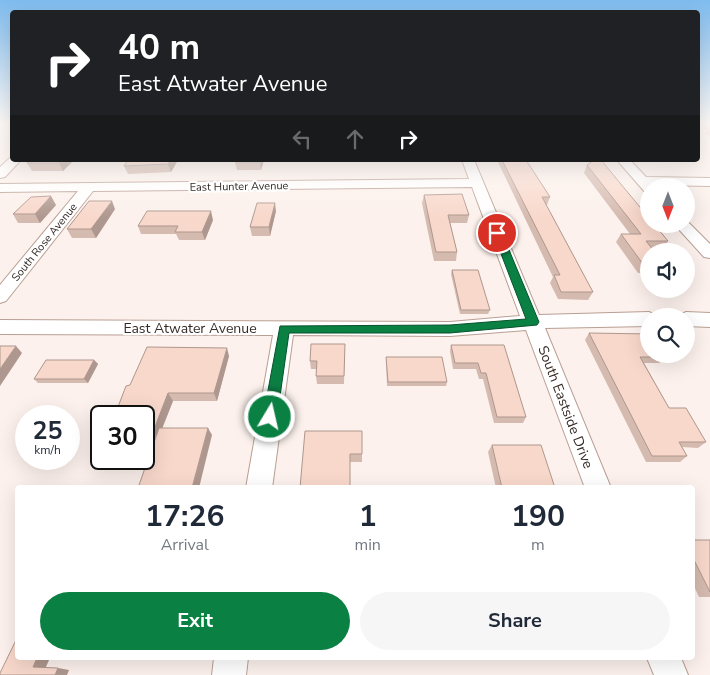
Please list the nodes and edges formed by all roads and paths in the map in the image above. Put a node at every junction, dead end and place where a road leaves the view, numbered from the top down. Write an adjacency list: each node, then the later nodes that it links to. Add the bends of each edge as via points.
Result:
1 (13, 162): 4 (street)
2 (469, 162): 7 (street, South Eastside Drive)
3 (625, 162): 5 (street)
4 (0, 174)
5 (640, 178)
6 (710, 182): 8 (street)
7 (478, 183): 10 (street, East Hunter Avenue); 17 (street, South Eastside Drive)
8 (695, 183)
9 (0, 188): 10 (street, East Hunter Avenue)
10 (88, 188): 13 (street, South Rose Avenue)
11 (691, 233): 12 (street)
12 (710, 253)
13 (0, 297)
14 (640, 319): 17 (street, East Atwater Avenue)
15 (695, 320): 16 (street)
16 (710, 320)
17 (533, 322): 19 (street, East Atwater Avenue, via 450,329); 21 (street, South Eastside Drive)
18 (0, 327): 19 (street, East Atwater Avenue)
19 (284, 329): 20 (street)
20 (259, 485)
21 (597, 485)
22 (231, 660): 24 (street)
23 (665, 660): 25 (street)
24 (229, 675)
25 (671, 675)

